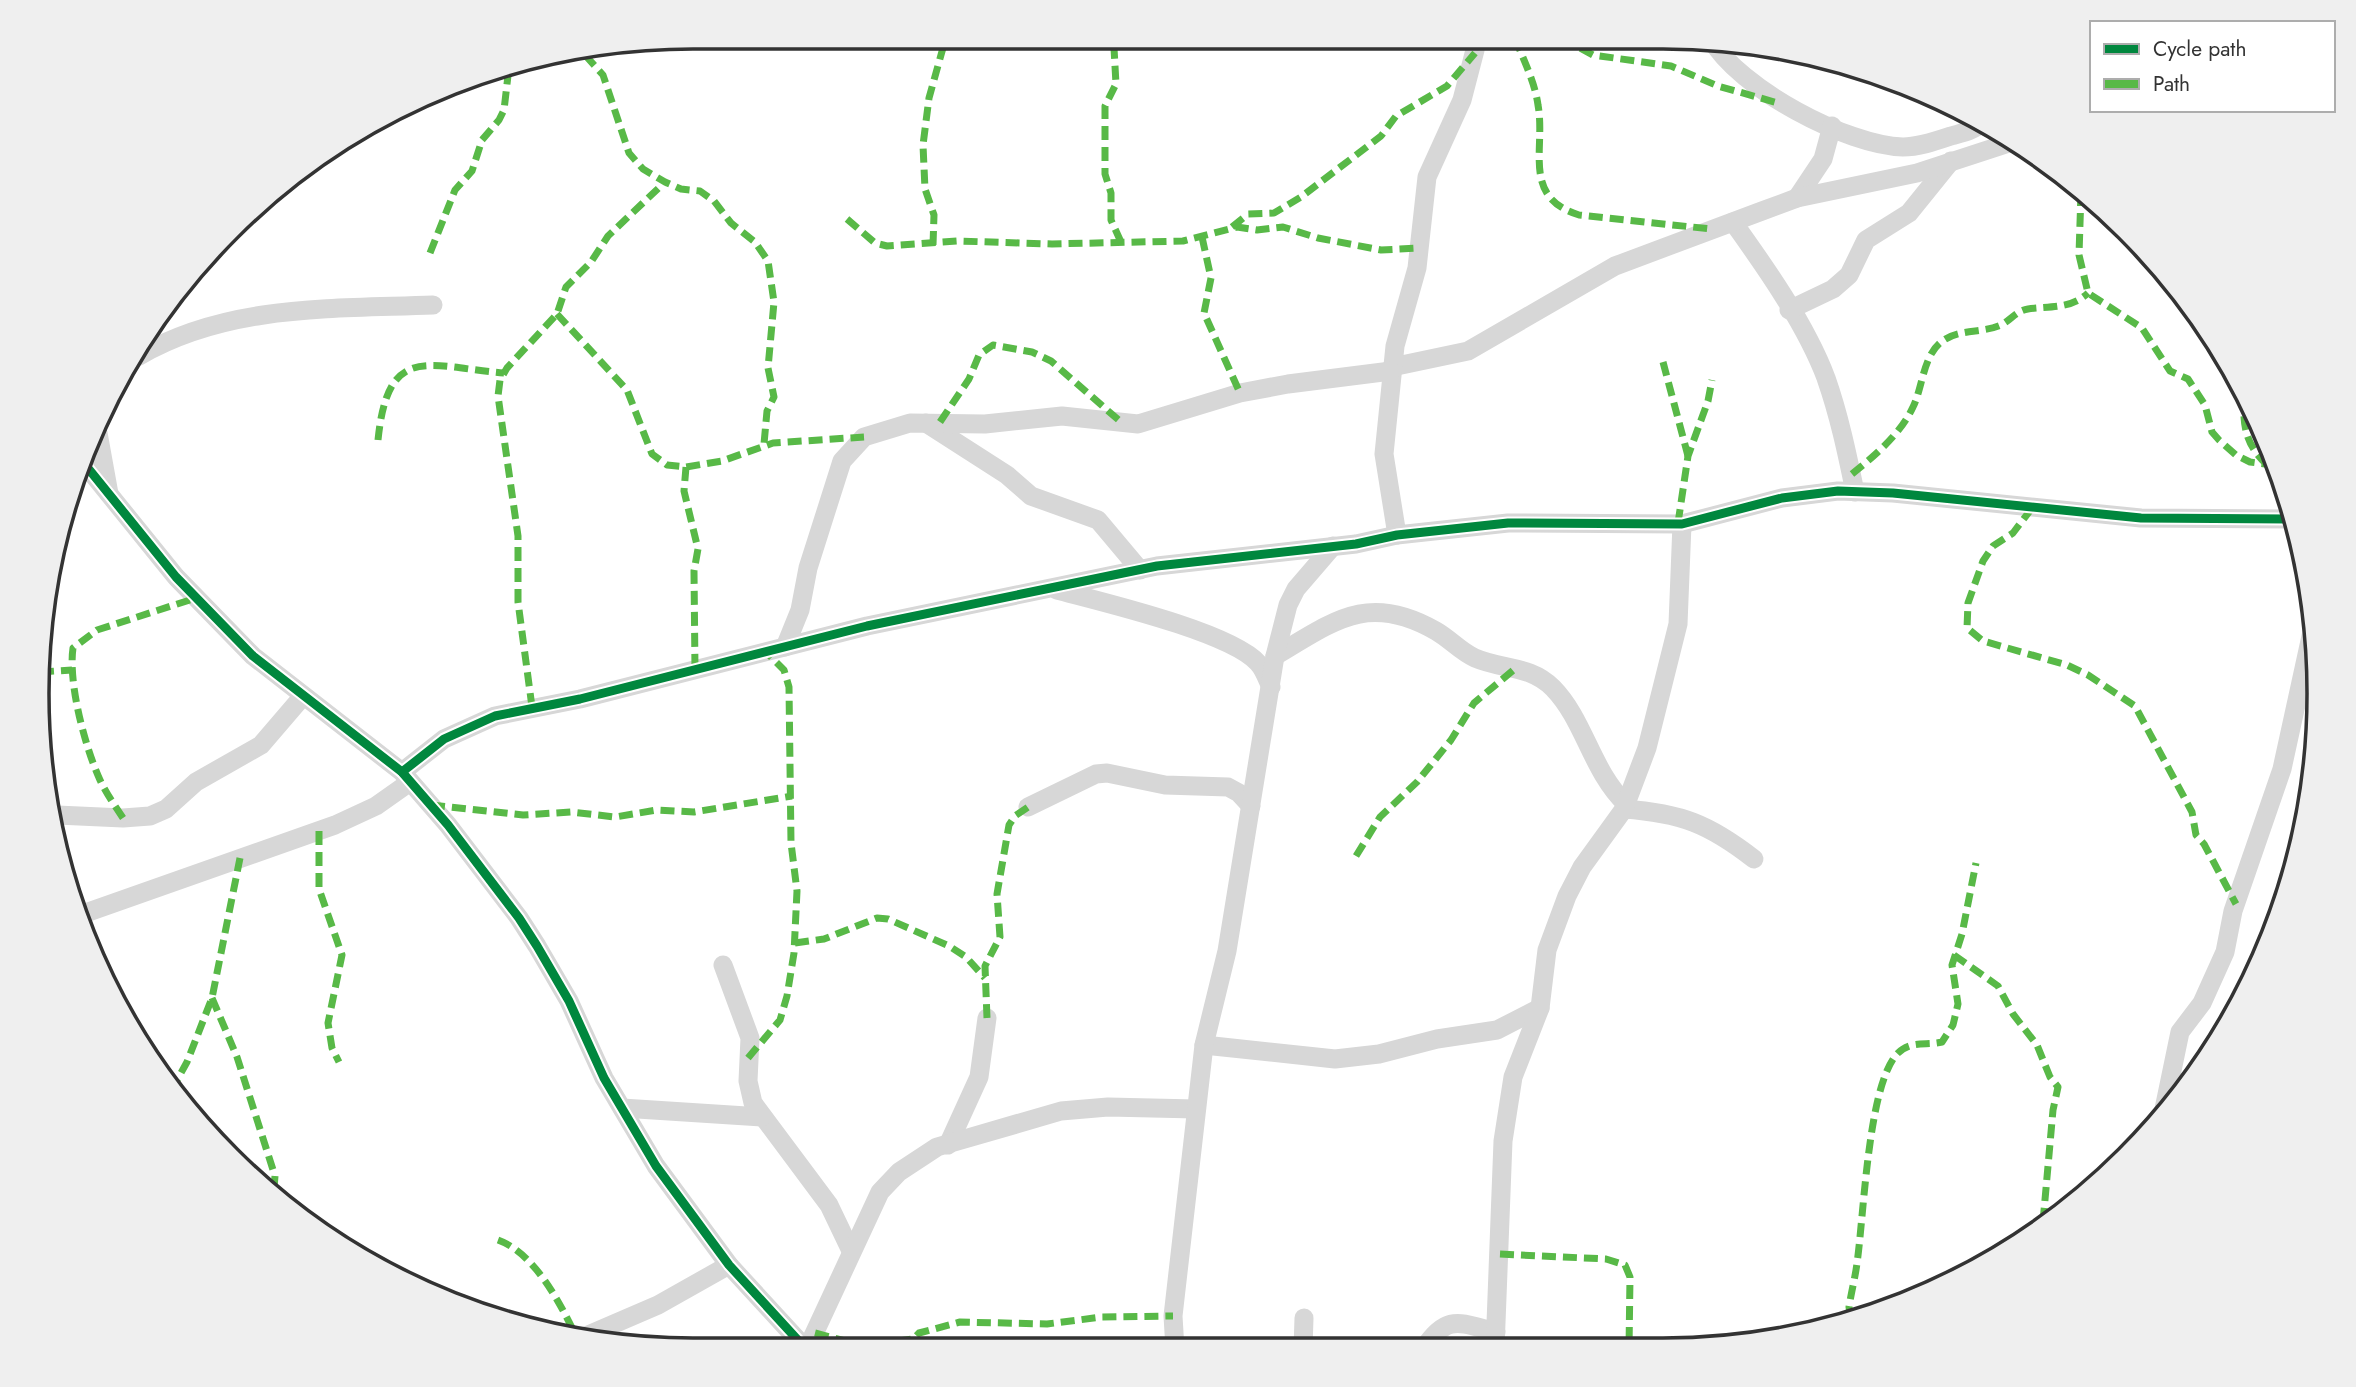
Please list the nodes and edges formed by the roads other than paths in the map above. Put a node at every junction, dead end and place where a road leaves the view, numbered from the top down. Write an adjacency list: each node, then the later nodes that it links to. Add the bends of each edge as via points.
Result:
1 (1475, 50): 12 (street, via 1462,100 1427,177 1417,268)
2 (1719, 52): 3 (street, via 1778,103)
3 (1832, 126): 4 (street, via 1866,140 1906,147); 7 (street, via 1824,159)
4 (1971, 128)
5 (2001, 145): 6 (street)
6 (1951, 161): 7 (street, via 1917,173); 10 (street, via 1909,213 1866,240 1849,275 1833,289)
7 (1797, 198): 8 (street)
8 (1733, 222): 10 (street); 12 (street, via 1615,266 1468,351)
9 (433, 305): 11 (street, via 265,314 200,328)
10 (1790, 310): 16 (street, via 1825,376)
11 (148, 351)
12 (1392, 369): 13 (street, via 1240,393 1138,424 1062,416 985,424); 20 (street, via 1384,454)
13 (926, 423): 22 (street, via 1007,475 1031,496 1097,520); 24 (street, via 897,425 864,437 842,461 808,568 800,610)
14 (100, 443): 17 (street)
15 (89, 470): 17 (street)
16 (1855, 492): 18 (street, via 2141,518); 19 (street, via 1782,498)
17 (110, 498): 28 (street, via 176,577 253,656)
18 (2283, 519)
19 (1682, 524): 20 (street, via 1508,523); 32 (street, via 1678,624 1671,659)
20 (1397, 535): 21 (street)
21 (1333, 546): 22 (street); 25 (street, via 1296,589)
22 (1140, 570): 23 (street)
23 (1053, 588): 24 (street); 27 (street, via 1235,646 1259,664)
24 (785, 647): 29 (street, via 495,716 444,739)
25 (1275, 656): 27 (street); 32 (street, via 1354,613 1373,611 1421,623 1473,657 1523,669 1554,689 1608,786)
26 (2306, 658): 40 (street, via 2282,769 2233,911 2225,951 2202,1003 2180,1032)
27 (1271, 687): 30 (street)
28 (303, 696): 29 (street); 33 (street, via 261,745 196,782 150,816)
29 (406, 777): 35 (street, via 376,806 335,825); 41 (street, via 519,918 569,1001)
30 (1251, 806): 31 (street, via 1228,787 1165,785 1107,773); 39 (street, via 1227,951)
31 (1028, 807)
32 (1625, 807): 34 (street, via 1688,818 1710,827); 37 (street, via 1567,896 1548,950)
33 (60, 815)
34 (1754, 859)
35 (87, 913)
36 (723, 965): 43 (street, via 750,1038 748,1081 753,1103)
37 (1540, 1008): 39 (street, via 1497,1030 1368,1056 1335,1059); 55 (street, via 1518,1059 1507,1104)
38 (987, 1018): 44 (street, via 979,1077)
39 (1204, 1045): 42 (street)
40 (2167, 1094)
41 (622, 1108): 43 (street); 46 (street, via 656,1166)
42 (1196, 1109): 44 (street, via 1061,1111); 51 (street)
43 (762, 1116): 45 (street, via 829,1205)
44 (948, 1144): 45 (street, via 927,1153 889,1182)
45 (851, 1251): 50 (street)
46 (729, 1265): 48 (street, via 658,1305); 49 (street)
47 (1304, 1318): 52 (street)
48 (599, 1331)
49 (796, 1338)
50 (811, 1338)
51 (1174, 1338)
52 (1303, 1338)
53 (1432, 1338): 54 (street, via 1450,1323)
54 (1491, 1338)
55 (1496, 1338)

